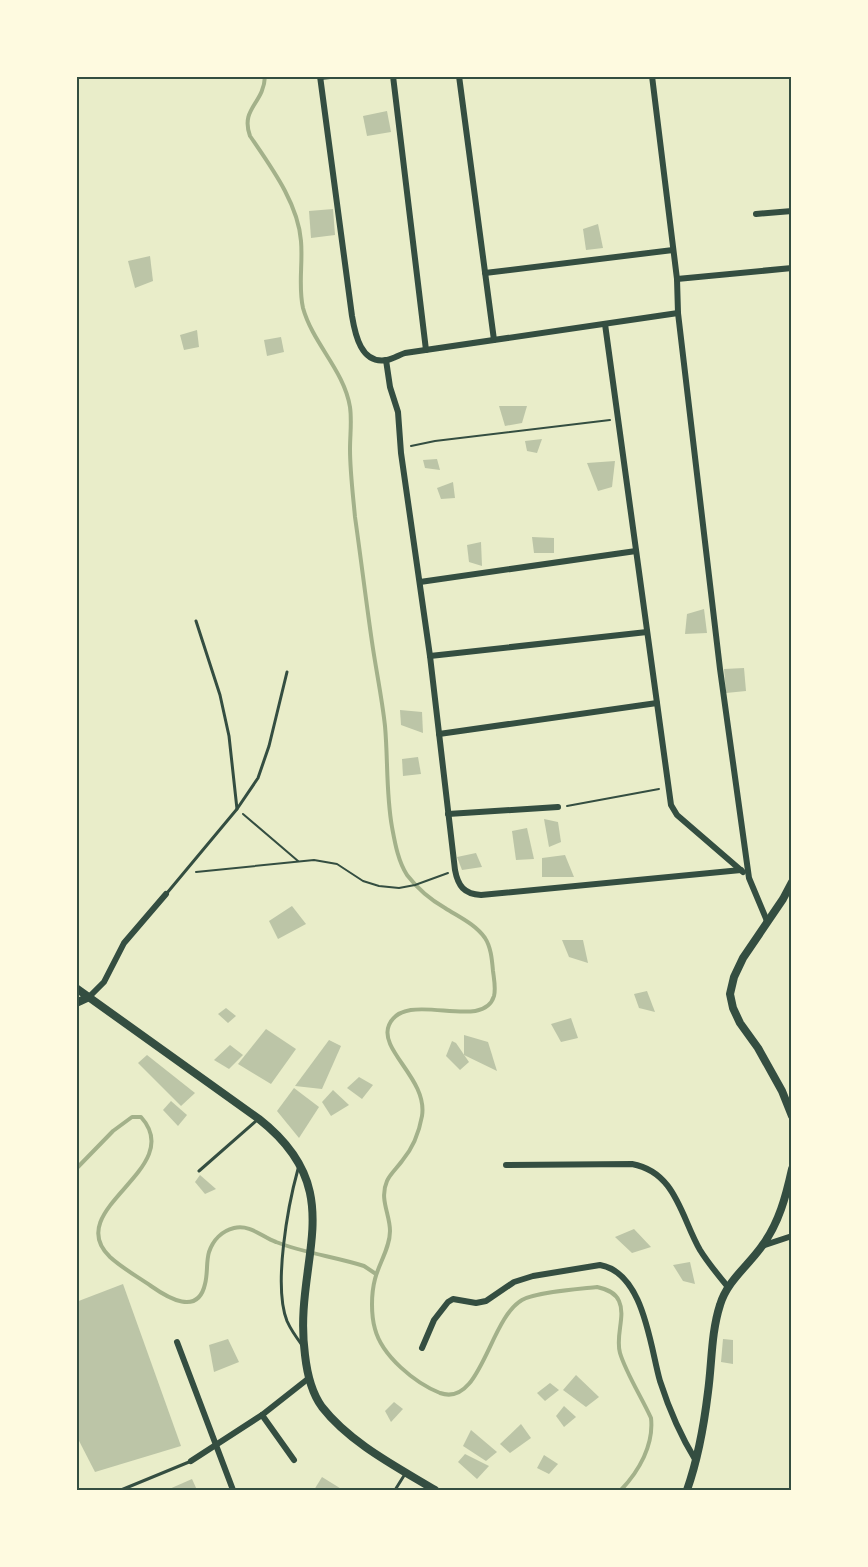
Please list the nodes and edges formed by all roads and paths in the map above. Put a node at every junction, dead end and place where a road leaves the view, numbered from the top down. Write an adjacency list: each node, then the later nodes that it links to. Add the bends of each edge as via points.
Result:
1 (330, 76): 5 (street)
2 (393, 76): 15 (street)
3 (459, 76): 10 (street)
4 (652, 76): 8 (street)
5 (320, 77): 16 (street, via 356,335 366,353)
6 (792, 211): 7 (street)
7 (756, 214)
8 (673, 250): 10 (street); 11 (street)
9 (792, 268): 11 (street)
10 (485, 273): 14 (street)
11 (676, 279): 12 (street)
12 (678, 313): 13 (street); 35 (street)
13 (605, 324): 14 (street); 17 (street)
14 (494, 340): 15 (street)
15 (426, 350): 16 (street)
16 (386, 360): 18 (street, via 398,412)
17 (618, 419): 18 (path, via 435,441 410,446); 19 (street)
18 (401, 453): 20 (street)
19 (636, 551): 20 (street); 22 (street)
20 (420, 582): 23 (street)
21 (196, 621): 29 (lane, via 229,736)
22 (647, 632): 23 (street); 25 (street)
23 (430, 656): 26 (street)
24 (287, 672): 29 (lane, via 264,763)
25 (657, 703): 26 (street); 27 (street)
26 (439, 734): 30 (street)
27 (668, 787): 28 (path); 33 (street, via 677,815)
28 (558, 807): 30 (street)
29 (237, 809): 31 (path); 34 (lane)
30 (448, 814): 32 (street)
31 (298, 861): 32 (path, via 327,861 363,881 399,888); 34 (path)
32 (455, 870): 33 (street, via 462,889 475,895)
33 (741, 870): 35 (street)
34 (184, 873): 37 (lane)
35 (749, 878): 39 (street)
36 (792, 882): 38 (street)
37 (166, 894): 41 (street, via 124,944 104,982)
38 (787, 900): 39 (street)
39 (767, 921): 43 (street, via 743,958 730,994 740,1023 758,1048)
40 (76, 988): 41 (street)
41 (89, 997): 42 (street); 44 (street)
42 (76, 1004)
43 (792, 1116)
44 (259, 1119): 45 (street); 48 (lane)
45 (300, 1164): 53 (street, via 312,1197 313,1227 302,1314); 53 (lane, via 292,1193 282,1273 287,1320)
46 (506, 1165): 51 (street, via 632,1164 657,1173 670,1188 700,1249)
47 (792, 1169): 50 (street, via 779,1214)
48 (199, 1171)
49 (792, 1236): 50 (street)
50 (762, 1246): 51 (street)
51 (728, 1287): 60 (street, via 715,1325)
52 (177, 1342): 57 (street)
53 (303, 1347): 55 (street)
54 (422, 1348): 60 (street, via 434,1320 453,1299 486,1302 514,1282 533,1276 600,1265 609,1267 631,1287 640,1305 672,1414)
55 (309, 1378): 56 (street); 61 (street, via 321,1406 332,1417)
56 (262, 1415): 57 (street); 58 (street)
57 (216, 1447): 59 (street); 63 (street)
58 (294, 1460)
59 (191, 1461): 62 (lane)
60 (696, 1461): 66 (street)
61 (406, 1472): 64 (lane); 65 (street)
62 (121, 1491)
63 (233, 1491)
64 (395, 1491)
65 (435, 1491)
66 (687, 1491)

